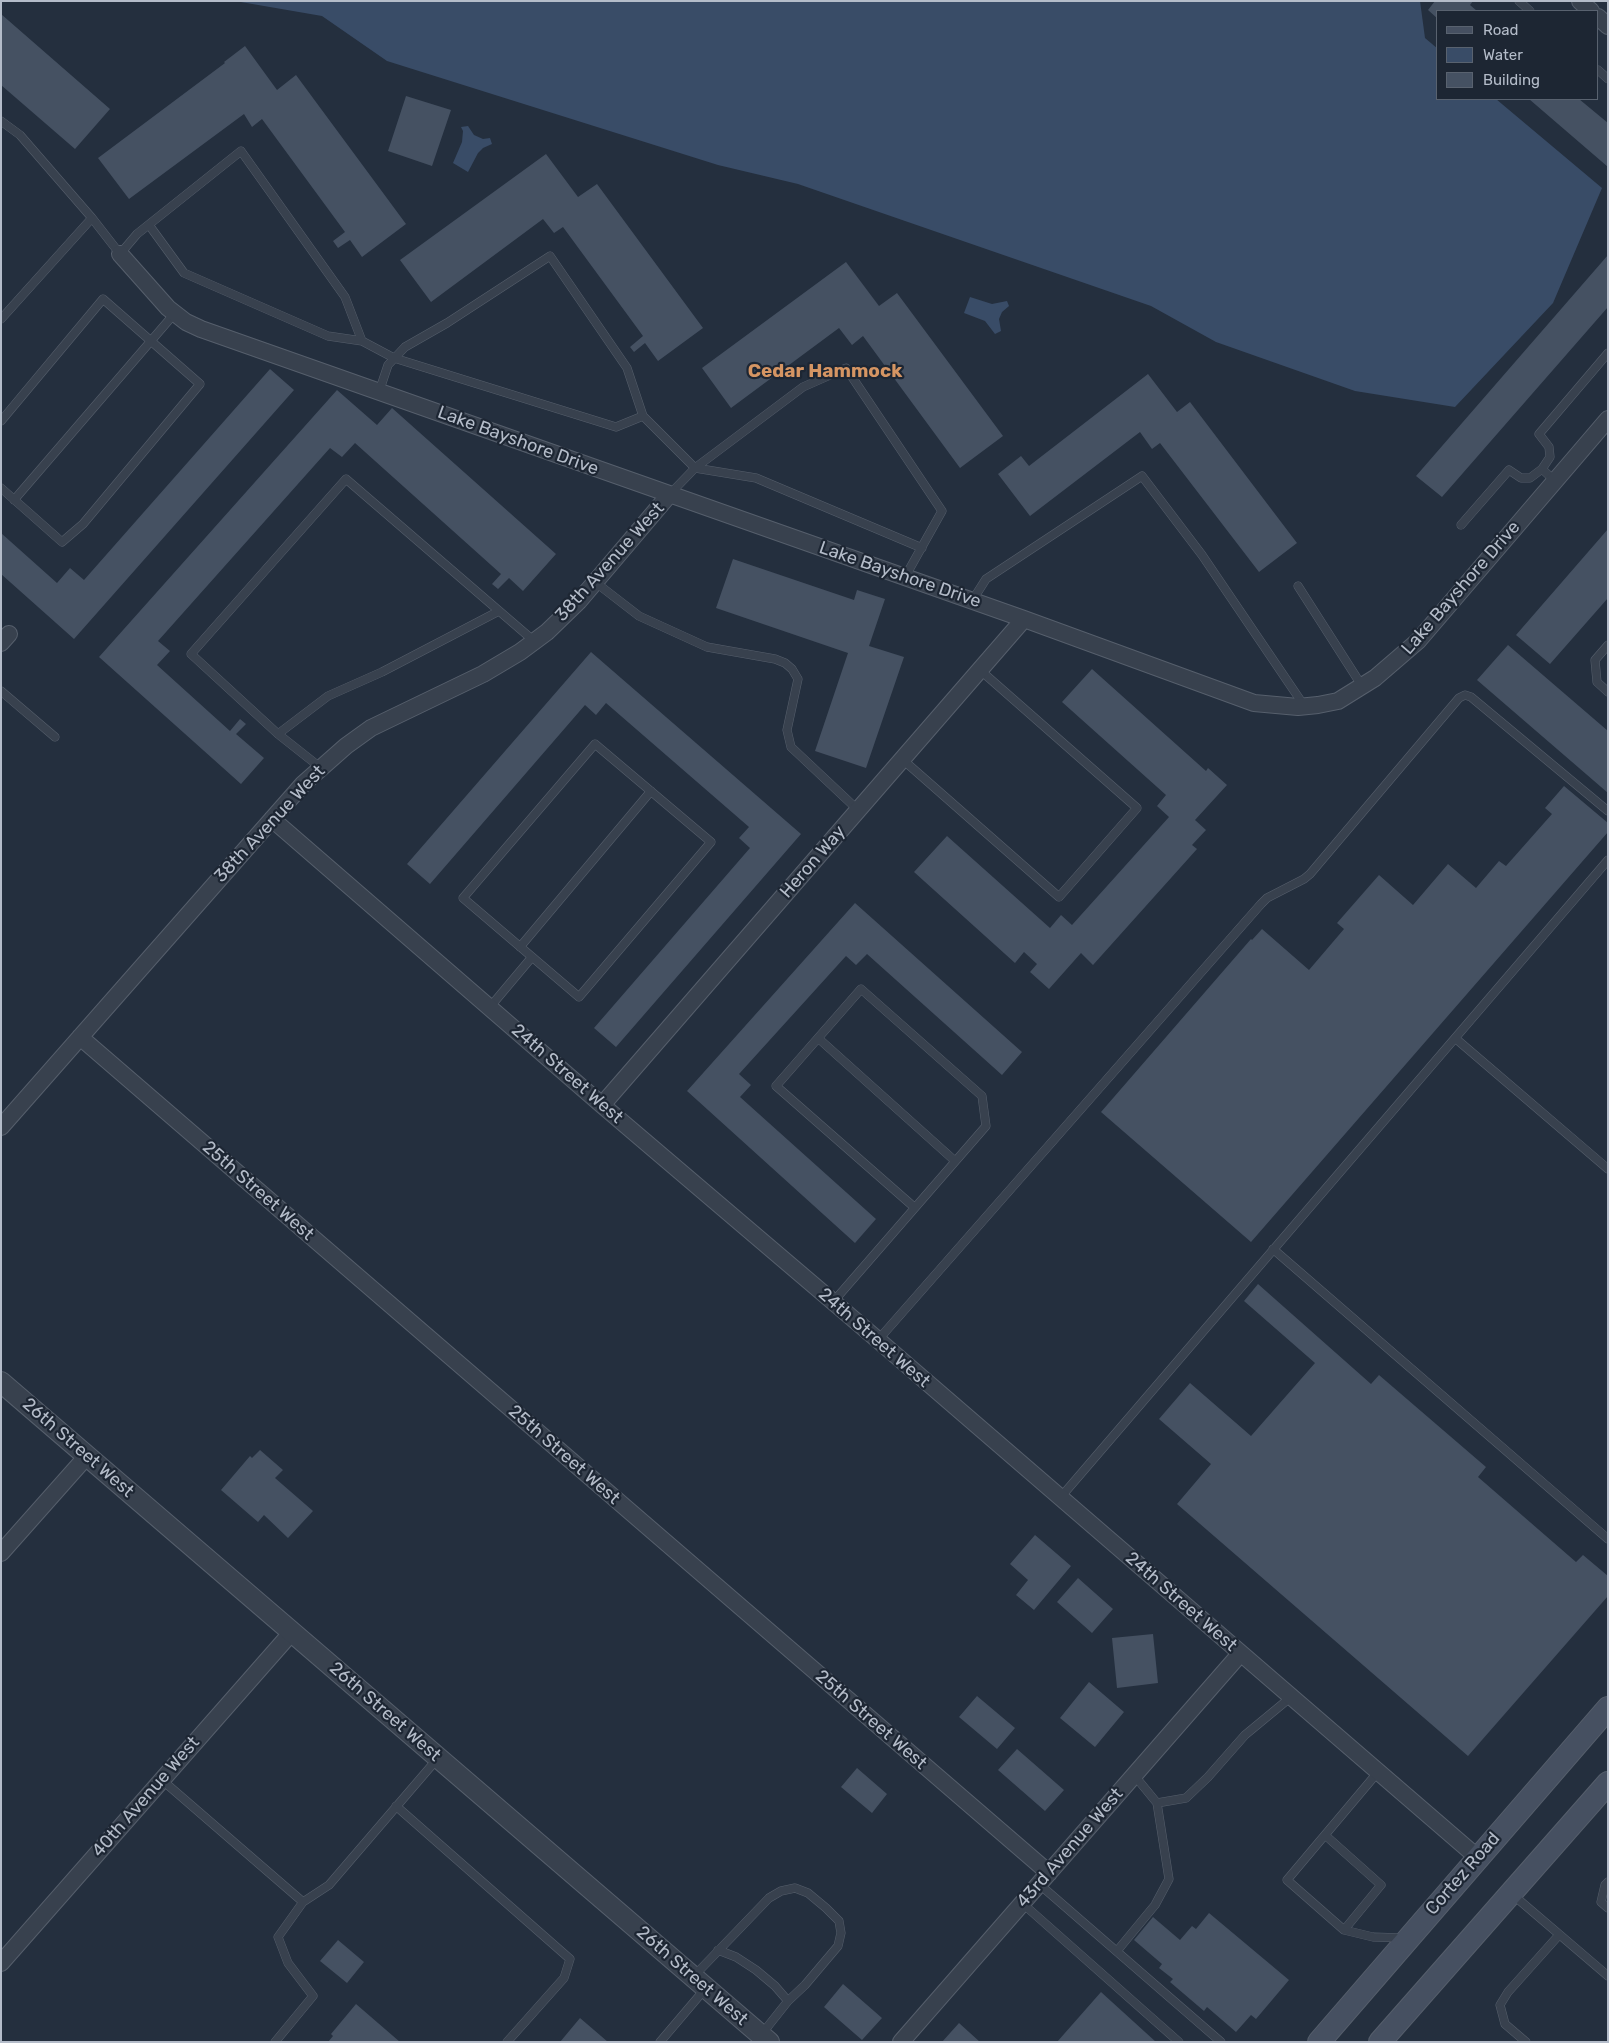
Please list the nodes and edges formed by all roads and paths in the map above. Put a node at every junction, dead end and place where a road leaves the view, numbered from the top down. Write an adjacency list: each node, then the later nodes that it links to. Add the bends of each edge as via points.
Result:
1 (1519, 1): 3 (lane)
2 (1580, 1): 4 (street)
3 (1529, 10)
4 (1590, 10)
5 (1, 121): 6 (lane, via 20,135)
6 (92, 218): 8 (lane); 10 (lane)
7 (149, 225): 8 (lane); 12 (lane, via 184,273 328,336); 12 (lane, via 241,151 345,297)
8 (120, 254): 9 (street, Lake Bayshore Drive)
9 (175, 313): 11 (lane); 15 (street, Lake Bayshore Drive, via 201,329)
10 (1, 319)
11 (151, 340): 18 (lane, via 103,299); 24 (lane); 24 (lane, via 200,384 83,524 62,542)
12 (362, 341): 14 (lane)
13 (1608, 353): 20 (lane, via 1539,434 1550,452)
14 (394, 358): 15 (lane, via 388,365); 16 (lane, via 616,427); 16 (lane, via 405,347 550,256 627,368)
15 (379, 392): 23 (street, Lake Bayshore Drive)
16 (643, 416): 19 (lane)
17 (1608, 419): 21 (street, Lake Bayshore Drive)
18 (1, 421)
19 (695, 468): 23 (lane); 26 (lane, via 756,478); 26 (lane, via 803,387 846,368 942,511)
20 (1542, 469): 21 (lane); 25 (lane, via 1530,478 1521,478 1509,470)
21 (1555, 480): 36 (street, Lake Bayshore Drive, via 1418,641)
22 (1, 488): 24 (lane)
23 (669, 495): 27 (street, Lake Bayshore Drive); 28 (street, 38th Avenue West)
24 (14, 500)
25 (1461, 525)
26 (922, 548): 27 (lane)
27 (905, 577): 30 (street, Lake Bayshore Drive)
28 (595, 582): 33 (street, 38th Avenue West, via 547,632); 45 (lane, via 639,616 707,647 775,659 792,669 798,679 787,730 791,746)
29 (1298, 586): 36 (lane)
30 (972, 600): 32 (street, Lake Bayshore Drive); 39 (lane, via 986,579 1142,476 1202,555)
31 (499, 611): 33 (lane); 40 (lane, via 382,672 328,696); 40 (lane, via 346,479 191,654)
32 (1024, 619): 35 (street, Heron Way); 39 (street, Lake Bayshore Drive, via 1254,703)
33 (534, 641): 43 (street, 38th Avenue West, via 483,674 371,728)
34 (1608, 645): 38 (lane, via 1595,660 1596,682)
35 (980, 670): 42 (street, Heron Way); 42 (lane, via 1137,808 1059,897)
36 (1362, 686): 39 (street, Lake Bayshore Drive, via 1338,701)
37 (1, 691): 41 (lane)
38 (1608, 692)
39 (1305, 707)
40 (278, 734): 43 (lane)
41 (55, 738)
42 (902, 759): 45 (street, Heron Way)
43 (321, 768): 47 (street, 38th Avenue West, via 302,784)
44 (651, 791): 49 (lane); 49 (lane, via 595,744 463,898); 50 (lane, via 711,842 579,997)
45 (858, 810): 55 (street, Heron Way)
46 (1608, 811): 62 (lane, via 1471,697 1459,698 1310,874 1261,904)
47 (272, 819): 51 (street, 24th Street West); 52 (street, 38th Avenue West)
48 (1608, 860): 54 (lane)
49 (520, 947): 50 (lane)
50 (532, 957): 51 (lane)
51 (490, 1007): 55 (street, 24th Street West)
52 (80, 1038): 56 (street, 38th Avenue West); 81 (street, 25th Street West)
53 (818, 1038): 57 (lane); 57 (lane, via 861,990 982,1096 986,1126); 59 (lane, via 776,1086)
54 (1455, 1038): 58 (lane); 60 (lane)
55 (602, 1105): 61 (street, 24th Street West)
56 (1, 1127)
57 (955, 1161): 59 (lane)
58 (1608, 1170)
59 (914, 1207): 61 (lane)
60 (1273, 1249): 65 (lane); 66 (lane)
61 (833, 1302): 62 (street, 24th Street West)
62 (878, 1340): 65 (street, 24th Street West)
63 (1, 1382): 64 (street, 26th Street West)
64 (87, 1456): 67 (street); 68 (street, 26th Street West)
65 (1060, 1498): 69 (street, 24th Street West)
66 (1608, 1539)
67 (1, 1553)
68 (292, 1632): 72 (street, 26th Street West); 75 (street, 40th Avenue West)
69 (1240, 1654): 70 (street, 24th Street West); 74 (street, 43rd Avenue West)
70 (1291, 1697): 73 (street, 24th Street West); 77 (lane, via 1245,1735 1186,1798)
71 (1608, 1708): 80 (main road, Cortez Road)
72 (438, 1758): 78 (lane); 94 (street, 26th Street West)
73 (1378, 1772): 79 (lane); 80 (street, 24th Street West)
74 (1134, 1775): 77 (lane); 81 (street, 43rd Avenue West)
75 (162, 1780): 84 (lane); 92 (street, 40th Avenue West)
76 (1608, 1783): 83 (main road)
77 (1157, 1803): 91 (lane, via 1169,1878 1155,1905)
78 (396, 1806): 84 (lane, via 329,1885); 99 (lane, via 570,1959 564,1978)
79 (1325, 1835): 87 (lane, via 1381,1885); 87 (lane, via 1287,1880)
80 (1477, 1857): 89 (main road, Cortez Road)
81 (1044, 1878): 85 (street, 43rd Avenue West); 91 (lane)
82 (1608, 1882): 86 (lane, via 1601,1902)
83 (1510, 1893): 88 (lane); 97 (main road)
84 (303, 1902): 98 (lane, via 278,1937 288,1963 313,1996)
85 (1022, 1903): 101 (street, 43rd Avenue West); 102 (lane)
86 (1608, 1908)
87 (1344, 1930): 89 (lane, via 1373,1937)
88 (1559, 1935): 93 (lane); 105 (lane, via 1500,2005 1505,2024)
89 (1408, 1938): 104 (main road, Cortez Road)
90 (718, 1950): 94 (lane); 95 (lane, via 756,1970); 95 (lane, via 769,1898 795,1888 808,1893 839,1922 841,1933 838,1946)
91 (1117, 1951): 103 (lane)
92 (1, 1963)
93 (1608, 1976)
94 (699, 1982): 96 (street, 26th Street West); 100 (lane)
95 (788, 2001): 96 (lane)
96 (760, 2036)
97 (1387, 2037)
98 (275, 2042)
99 (507, 2042)
100 (660, 2042)
101 (900, 2042)
102 (1179, 2042)
103 (1221, 2042)
104 (1319, 2042)
105 (1526, 2042)

